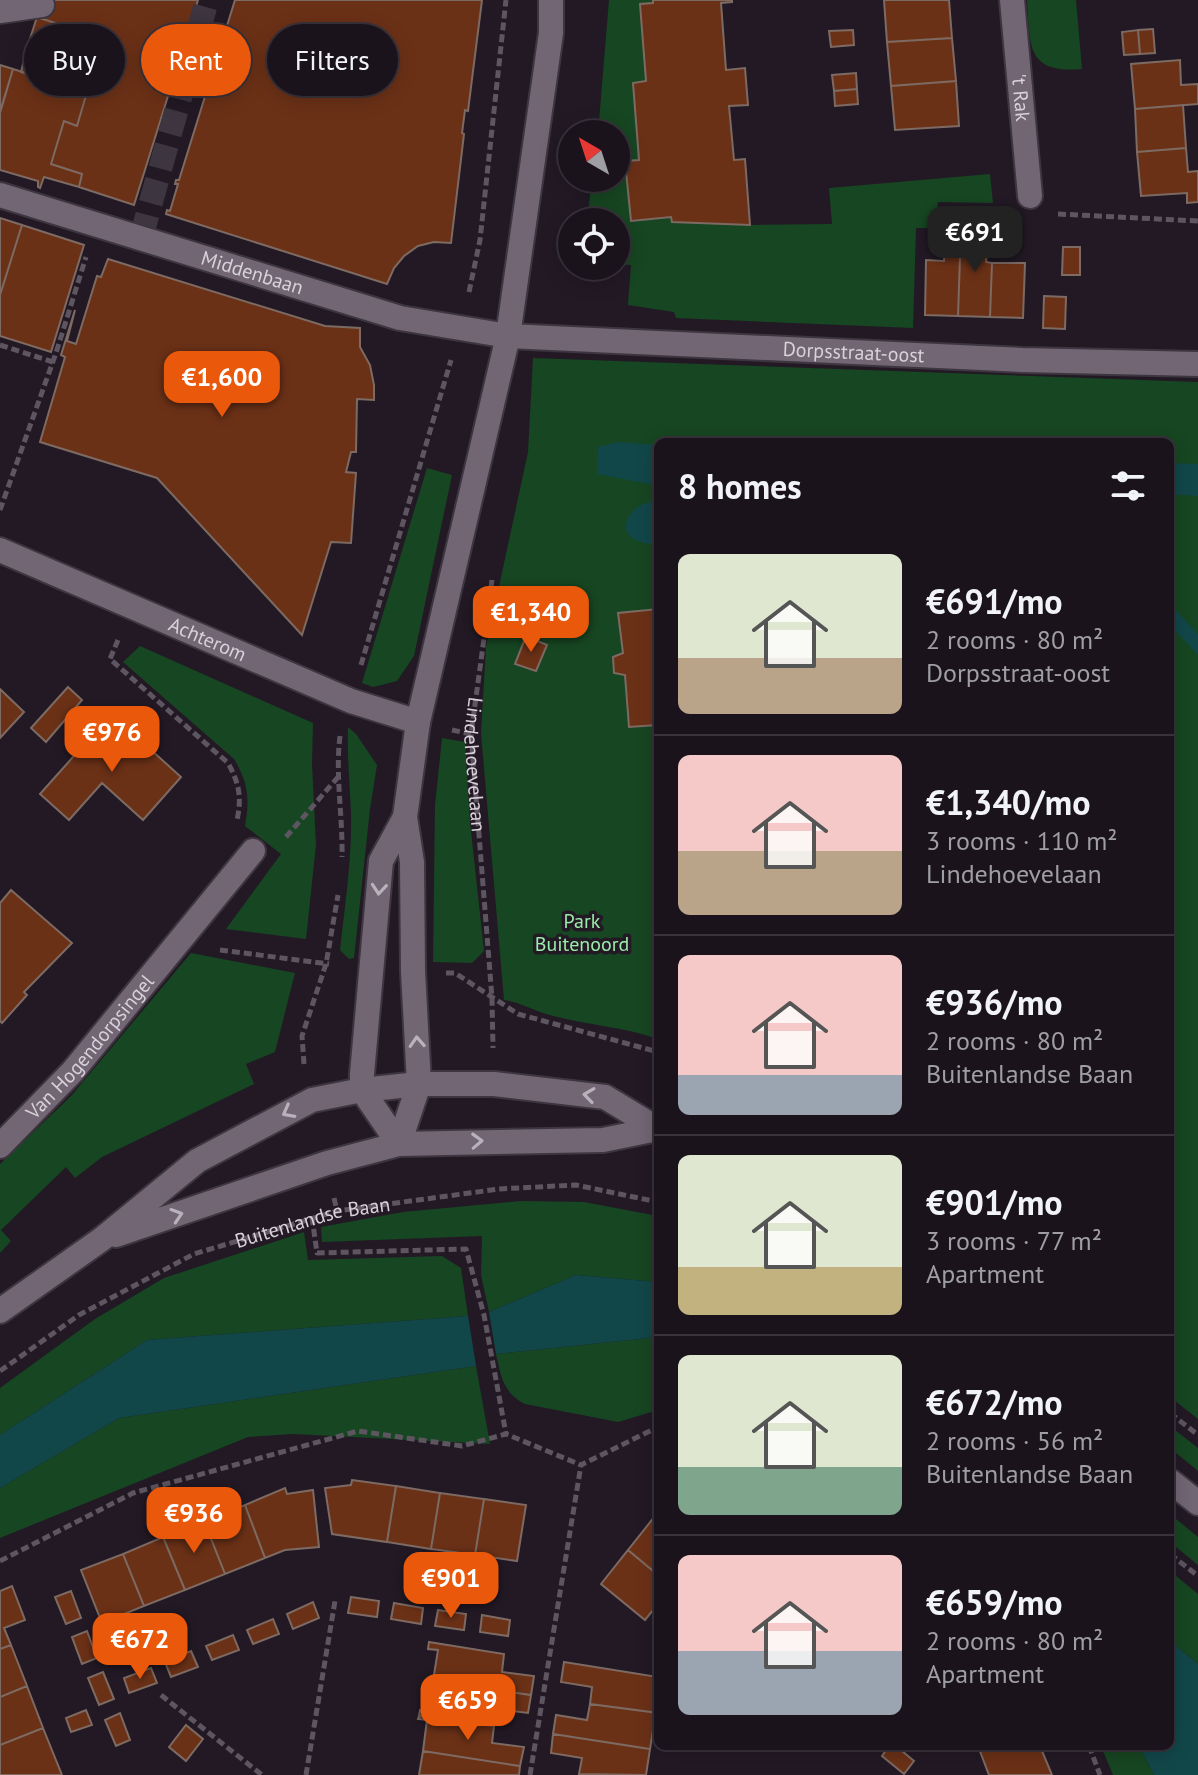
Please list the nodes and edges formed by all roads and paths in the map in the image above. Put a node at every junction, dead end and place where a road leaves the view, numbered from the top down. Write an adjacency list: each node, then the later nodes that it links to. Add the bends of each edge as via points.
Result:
1 (551, 0): 9 (street, via 551,33)
2 (1012, 0): 6 (street, 't Rak)
3 (42, 5): 4 (street)
4 (0, 11)
5 (0, 195): 8 (street, Middenbaan)
6 (1030, 196): 7 (path, via 1043,214)
7 (1198, 221)
8 (95, 225): 9 (street, Middenbaan, via 400,318); 11 (path)
9 (508, 336): 12 (street, Dorpsstraat-oost); 18 (street)
10 (0, 345): 11 (path)
11 (53, 362): 13 (path)
12 (1198, 364)
13 (0, 510)
14 (0, 550): 16 (street, Achterom)
15 (492, 579): 26 (path, Lindehoevelaan, via 471,734)
16 (132, 606): 17 (street, Achterom); 21 (path, via 110,659 228,763 241,803 236,826)
17 (351, 701): 18 (street, Achterom); 19 (path, via 342,724)
18 (418, 722): 20 (street)
19 (339, 776): 21 (path, via 276,848); 22 (path)
20 (405, 817): 29 (street, one-way to 20, via 412,862); 31 (street, one-way to 31, via 381,861)
21 (253, 851): 24 (street, Van Hogendorpsingel)
22 (342, 863)
23 (339, 892): 25 (path)
24 (179, 945): 25 (path); 36 (street, Van Hogendorpsingel, via 73,1071)
25 (326, 964): 28 (path, via 302,1036)
26 (492, 998): 27 (path, via 518,1014); 30 (path, Lindehoevelaan)
27 (654, 1051)
28 (305, 1073)
29 (419, 1084): 30 (street); 31 (street); 35 (street)
30 (494, 1084): 32 (street, one-way to 30, via 605,1097)
31 (362, 1090): 35 (street); 40 (street, one-way to 40, via 312,1100 197,1161)
32 (654, 1127)
33 (654, 1130): 34 (street, via 603,1140)
34 (496, 1141): 35 (street, one-way to 34); 37 (path)
35 (399, 1144): 40 (street, one-way to 35)
36 (0, 1146)
37 (499, 1189): 38 (path, Buitenlandse Baan, via 576,1185); 39 (path, Buitenlandse Baan)
38 (654, 1201)
39 (312, 1217): 42 (path, Buitenlandse Baan, via 194,1254 79,1315); 45 (path, via 317,1253 466,1249)
40 (102, 1239): 41 (street)
41 (0, 1311)
42 (0, 1371)
43 (1174, 1416): 46 (path)
44 (654, 1429): 47 (path)
45 (506, 1434): 47 (path); 51 (path, via 462,1446 358,1431 133,1493)
46 (1198, 1435)
47 (581, 1465): 58 (path)
48 (1174, 1484): 49 (street)
49 (1198, 1503)
50 (1174, 1557): 52 (path)
51 (0, 1561)
52 (1198, 1576)
53 (335, 1601): 57 (path)
54 (161, 1695): 56 (path)
55 (1091, 1750): 59 (path)
56 (262, 1775)
57 (306, 1775)
58 (530, 1775)
59 (1100, 1775)

